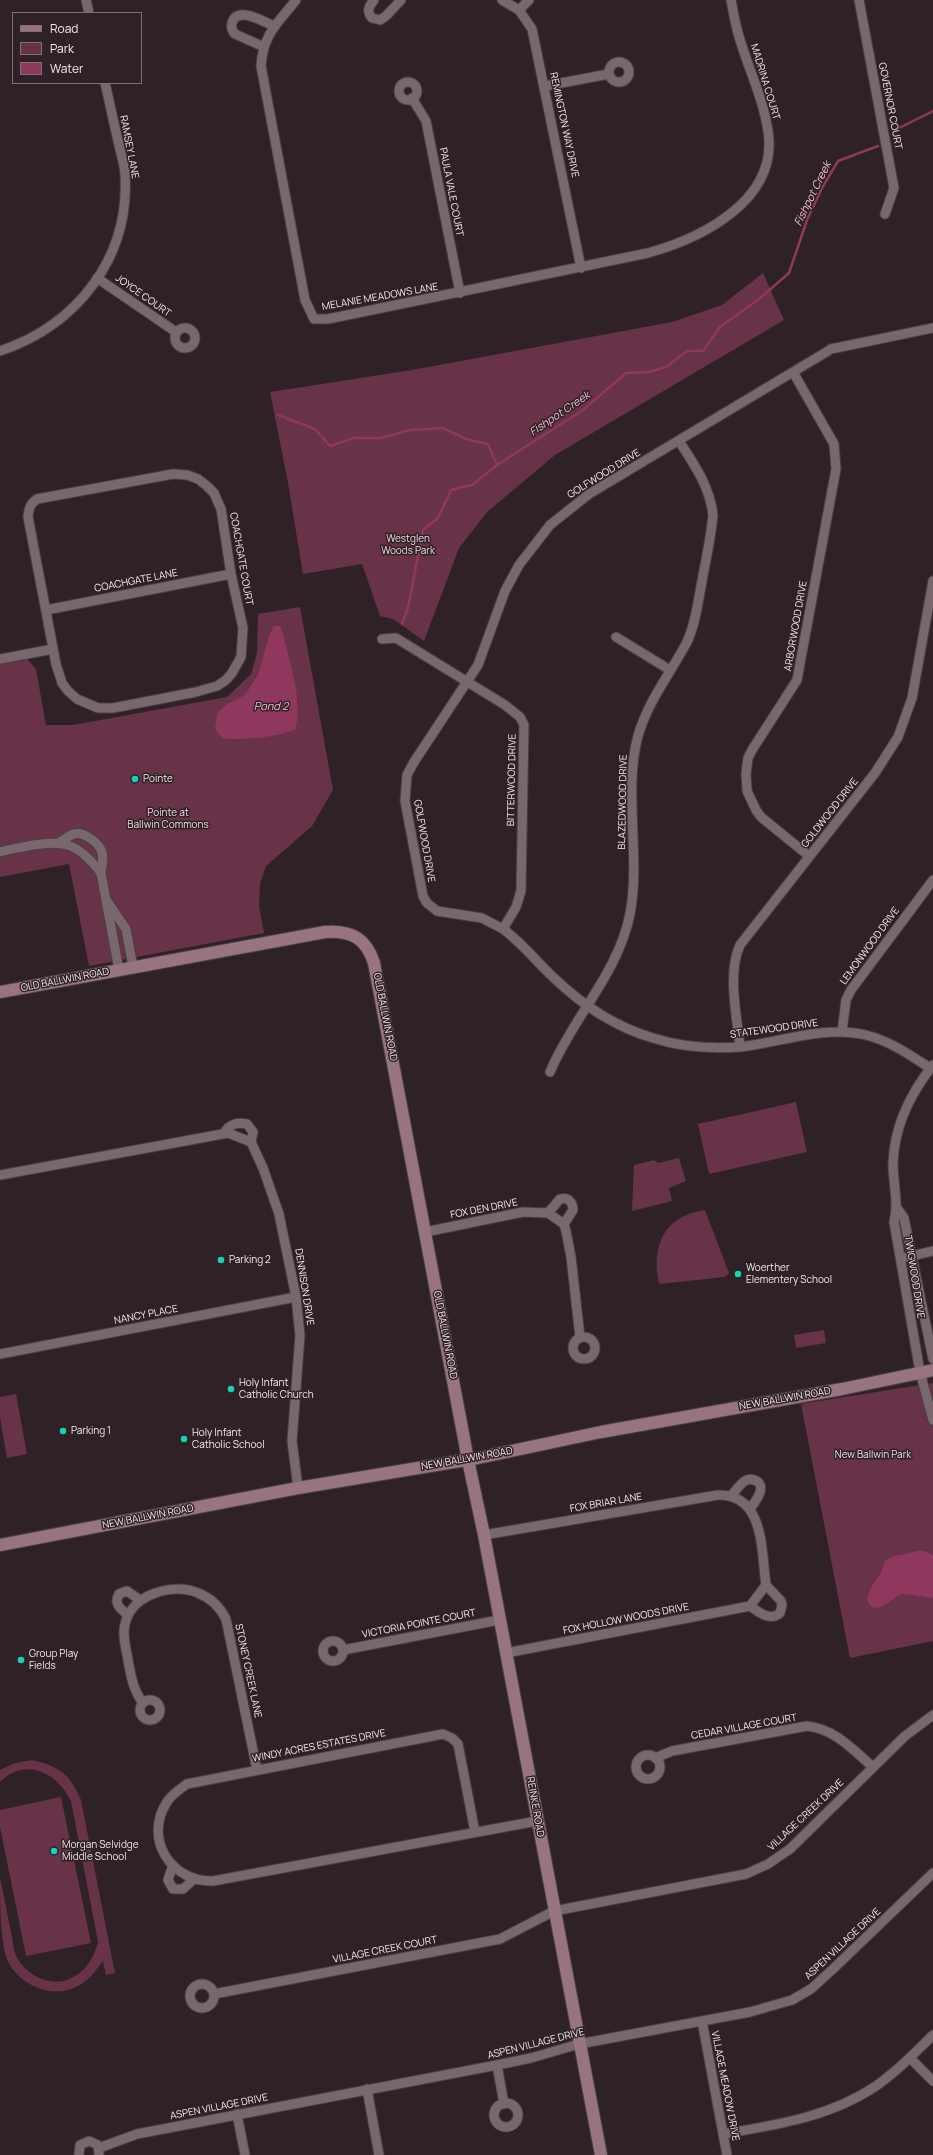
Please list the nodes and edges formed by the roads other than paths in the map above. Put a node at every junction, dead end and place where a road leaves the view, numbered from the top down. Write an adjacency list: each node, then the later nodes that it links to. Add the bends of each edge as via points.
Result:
1 (86, 0): 10 (street)
2 (296, 0): 11 (street, MELANIE MEADOWS LANE)
3 (374, 0): 4 (street, via 369,12 372,18 380,20)
4 (401, 0)
5 (502, 0): 9 (street, REMINGTON WAY DRIVE)
6 (529, 0): 9 (street)
7 (731, 0): 18 (street, MADRINA COURT, via 738,32 769,132 767,159 757,187 738,208 696,236 648,253)
8 (859, 0): 17 (street, GOVERNOR COURT, via 894,188)
9 (519, 10): 15 (street, REMINGTON WAY DRIVE, via 532,29)
10 (89, 12)
11 (274, 26): 12 (street, MELANIE MEADOWS LANE); 12 (street, via 246,15 238,15 233,20 235,34)
12 (264, 47): 20 (street, MELANIE MEADOWS LANE, via 261,66 263,77 305,300 314,318 328,319)
13 (609, 74): 15 (street)
14 (105, 84): 19 (street, RAMSEY LANE, via 126,184 119,232 108,260)
15 (545, 86): 18 (street, REMINGTON WAY DRIVE)
16 (412, 98): 20 (street, PAULA VALE COURT, via 426,121)
17 (885, 214)
18 (581, 268): 20 (street, MELANIE MEADOWS LANE)
19 (97, 278): 22 (street, JOYCE COURT); 23 (street, RAMSEY LANE, via 82,300 59,321 37,336)
20 (460, 293)
21 (933, 328): 24 (street, GOLFWOOD DRIVE, via 831,350)
22 (176, 332)
23 (0, 351)
24 (793, 372): 25 (street, GOLFWOOD DRIVE); 37 (street, ARBORWOOD DRIVE, via 834,444 836,469 797,680 750,754 746,782 750,802 761,817)
25 (679, 441): 33 (street, BLAZEDWOOD DRIVE, via 704,481 712,503 713,515 695,621 687,642); 34 (street, GOLFWOOD DRIVE, via 589,494 543,532 519,565 505,591 484,652)
26 (231, 574): 28 (street, COACHGATE LANE); 28 (street, COACHGATE COURT, via 221,509 214,493 198,479 173,474 160,475 37,499 31,504 28,517); 31 (street, COACHGATE COURT, via 242,628 241,657 232,673 217,686 113,708 98,708 77,699 65,687)
27 (933, 581): 37 (street, GOLDWOOD DRIVE, via 912,698 898,737 875,773)
28 (46, 610): 31 (street, COACHGATE COURT)
29 (616, 637): 33 (street)
30 (382, 639): 34 (street, BITTERWOOD DRIVE, via 396,638)
31 (53, 648): 32 (street)
32 (0, 659)
33 (670, 670): 46 (street, BLAZEDWOOD DRIVE, via 648,707 635,752 634,881 626,930 612,965)
34 (467, 683): 41 (street, GOLFWOOD DRIVE, via 414,762 405,787 406,813 420,888 427,903); 42 (street, BITTERWOOD DRIVE, via 513,711 520,717 524,726 521,890 516,907)
35 (60, 842): 36 (street); 38 (street, via 72,846); 38 (street, via 74,833 91,839 101,848)
36 (0, 852)
37 (809, 856): 48 (street, GOLDWOOD DRIVE, via 736,953 733,976)
38 (101, 873): 40 (street)
39 (933, 880): 47 (street, LEMONWOOD DRIVE, via 854,984 846,1000)
40 (106, 900): 43 (street, via 126,929); 44 (street)
41 (437, 910): 42 (street, STATEWOOD DRIVE, via 482,918)
42 (503, 929): 46 (street, STATEWOOD DRIVE)
43 (133, 967): 44 (street, OLD BALLWIN ROAD); 57 (street, OLD BALLWIN ROAD, via 325,932 344,933 364,943 374,963)
44 (118, 970): 45 (street, OLD BALLWIN ROAD)
45 (0, 992)
46 (587, 1006): 48 (street, STATEWOOD DRIVE, via 617,1023 652,1038 691,1046); 50 (street, BLAZEDWOOD DRIVE, via 566,1036)
47 (842, 1032): 48 (street, STATEWOOD DRIVE); 49 (street, STATEWOOD DRIVE, via 865,1035 890,1044)
48 (740, 1047)
49 (932, 1067): 54 (street, TWIGWOOD DRIVE, via 905,1107 897,1133 893,1164)
50 (550, 1072)
51 (224, 1134): 52 (street, DENNISON DRIVE, via 234,1134); 52 (street, DENNISON DRIVE, via 235,1124 247,1124 253,1132); 53 (street, DENNISON DRIVE)
52 (251, 1142): 61 (street, DENNISON DRIVE, via 279,1214)
53 (0, 1175)
54 (897, 1208): 59 (street, TWIGWOOD DRIVE, via 904,1218); 60 (street, TWIGWOOD DRIVE, via 894,1222)
55 (548, 1212): 56 (street); 56 (street, via 560,1199 566,1198 570,1201 573,1210); 57 (street, FOX DEN DRIVE, via 523,1212)
56 (564, 1224): 62 (street, via 571,1257)
57 (425, 1232): 68 (street, OLD BALLWIN ROAD)
58 (933, 1251): 59 (street)
59 (912, 1256): 60 (street); 64 (street, TWIGWOOD DRIVE)
60 (901, 1258): 66 (street, TWIGWOOD DRIVE)
61 (296, 1297): 63 (street, NANCY PLACE); 69 (street, DENNISON DRIVE, via 300,1335 292,1440)
62 (580, 1337)
63 (0, 1354)
64 (933, 1359)
65 (933, 1370): 66 (street, NEW BALLWIN ROAD)
66 (920, 1372): 67 (street); 68 (street, NEW BALLWIN ROAD, via 842,1389 601,1432)
67 (933, 1420)
68 (468, 1460): 69 (street, NEW BALLWIN ROAD); 72 (street, REINKE ROAD)
69 (298, 1488): 73 (street, NEW BALLWIN ROAD)
70 (732, 1495): 71 (street); 71 (street, via 744,1481 757,1481 761,1492); 72 (street, FOX BRIAR LANE, via 718,1495)
71 (750, 1509): 74 (street, via 757,1524 762,1547)
72 (484, 1535): 78 (street, REINKE ROAD)
73 (0, 1545)
74 (766, 1585): 76 (street); 76 (street, via 781,1602 780,1614 769,1617)
75 (140, 1600): 77 (street, STONEY CREEK LANE); 77 (street, via 127,1591 119,1594 116,1600 118,1606); 85 (street, STONEY CREEK LANE, via 161,1592 189,1590 210,1600 222,1612 229,1630)
76 (750, 1606): 80 (street, FOX HOLLOW WOODS DRIVE)
77 (128, 1615): 81 (street, STONEY CREEK LANE, via 124,1637 135,1692)
78 (499, 1620): 79 (street, VICTORIA POINTE COURT); 80 (street, REINKE ROAD)
79 (343, 1650)
80 (506, 1653): 86 (street, REINKE ROAD)
81 (143, 1703)
82 (933, 1715): 84 (street, VILLAGE CREEK DRIVE, via 905,1736)
83 (655, 1758): 84 (street, CEDAR VILLAGE COURT, via 672,1751 807,1726 836,1735)
84 (873, 1767): 91 (street, VILLAGE CREEK DRIVE, via 790,1848 768,1864 746,1874)
85 (257, 1770): 87 (street, WINDY ACRES ESTATES DRIVE, via 443,1734 458,1744); 88 (street, WINDY ACRES ESTATES DRIVE, via 187,1784 166,1802 159,1829 160,1843)
86 (537, 1821): 87 (street, WINDY ACRES ESTATES DRIVE); 91 (street, REINKE ROAD)
87 (475, 1832): 90 (street, WINDY ACRES ESTATES DRIVE, via 213,1881)
88 (173, 1865): 90 (street, WINDY ACRES ESTATES DRIVE, via 183,1875); 90 (street, via 168,1880 173,1889 183,1889)
89 (933, 1873): 93 (street, ASPEN VILLAGE DRIVE, via 811,1989 792,2000 771,2007)
90 (194, 1879)
91 (554, 1911): 92 (street, VILLAGE CREEK COURT, via 500,1939); 95 (street, REINKE ROAD)
92 (214, 1994)
93 (702, 2021): 95 (street, ASPEN VILLAGE DRIVE); 102 (street, VILLAGE MEADOW DRIVE)
94 (933, 2035): 96 (street)
95 (579, 2044): 97 (street, ASPEN VILLAGE DRIVE); 107 (street, REINKE ROAD)
96 (910, 2058): 98 (street); 102 (street, via 876,2086 826,2111 788,2123)
97 (497, 2065): 99 (street, ASPEN VILLAGE DRIVE); 100 (street)
98 (933, 2081)
99 (367, 2089): 101 (street, ASPEN VILLAGE DRIVE); 106 (street)
100 (504, 2104)
101 (237, 2114): 103 (street, ASPEN VILLAGE DRIVE, via 137,2134); 105 (street)
102 (723, 2134): 108 (street, VILLAGE MEADOW DRIVE)
103 (99, 2152): 104 (street, ASPEN VILLAGE DRIVE, via 92,2141 86,2141 79,2148)
104 (79, 2155)
105 (245, 2155)
106 (379, 2155)
107 (601, 2155)
108 (727, 2155)

